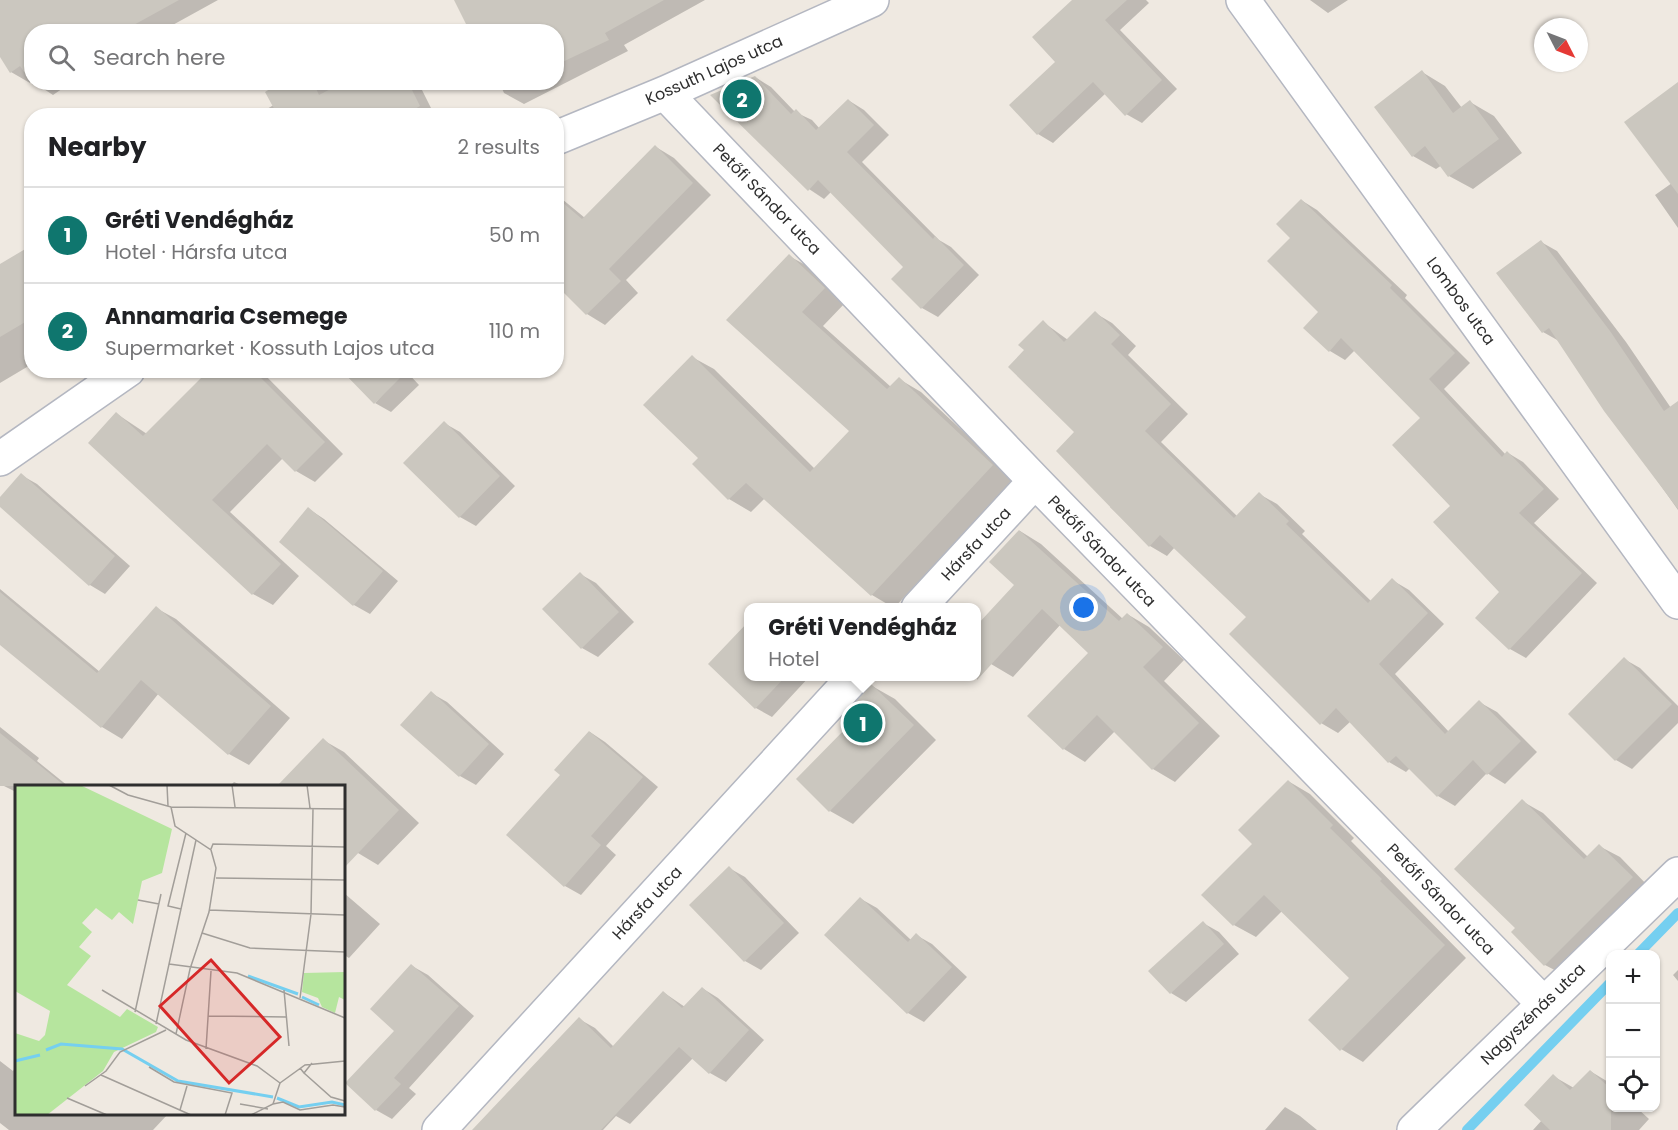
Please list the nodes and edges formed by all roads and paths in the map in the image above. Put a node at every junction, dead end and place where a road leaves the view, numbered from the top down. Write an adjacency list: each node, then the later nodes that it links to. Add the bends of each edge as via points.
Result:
1 (872, 0): 3 (street, Kossuth Lajos utca)
2 (1244, 0): 8 (street, Lombos utca)
3 (665, 93): 4 (street, Kossuth Lajos utca); 7 (street, Petőfi Sándor utca)
4 (564, 135)
5 (116, 378): 6 (street)
6 (0, 459)
7 (1035, 481): 9 (street, Hársfa utca); 12 (street, Petőfi Sándor utca)
8 (1678, 602)
9 (923, 603)
10 (850, 681): 13 (street, Hársfa utca)
11 (1678, 874): 12 (street, Nagyszénás utca)
12 (1544, 1004): 14 (street, Nagyszénás utca)
13 (439, 1130)
14 (1414, 1130)

